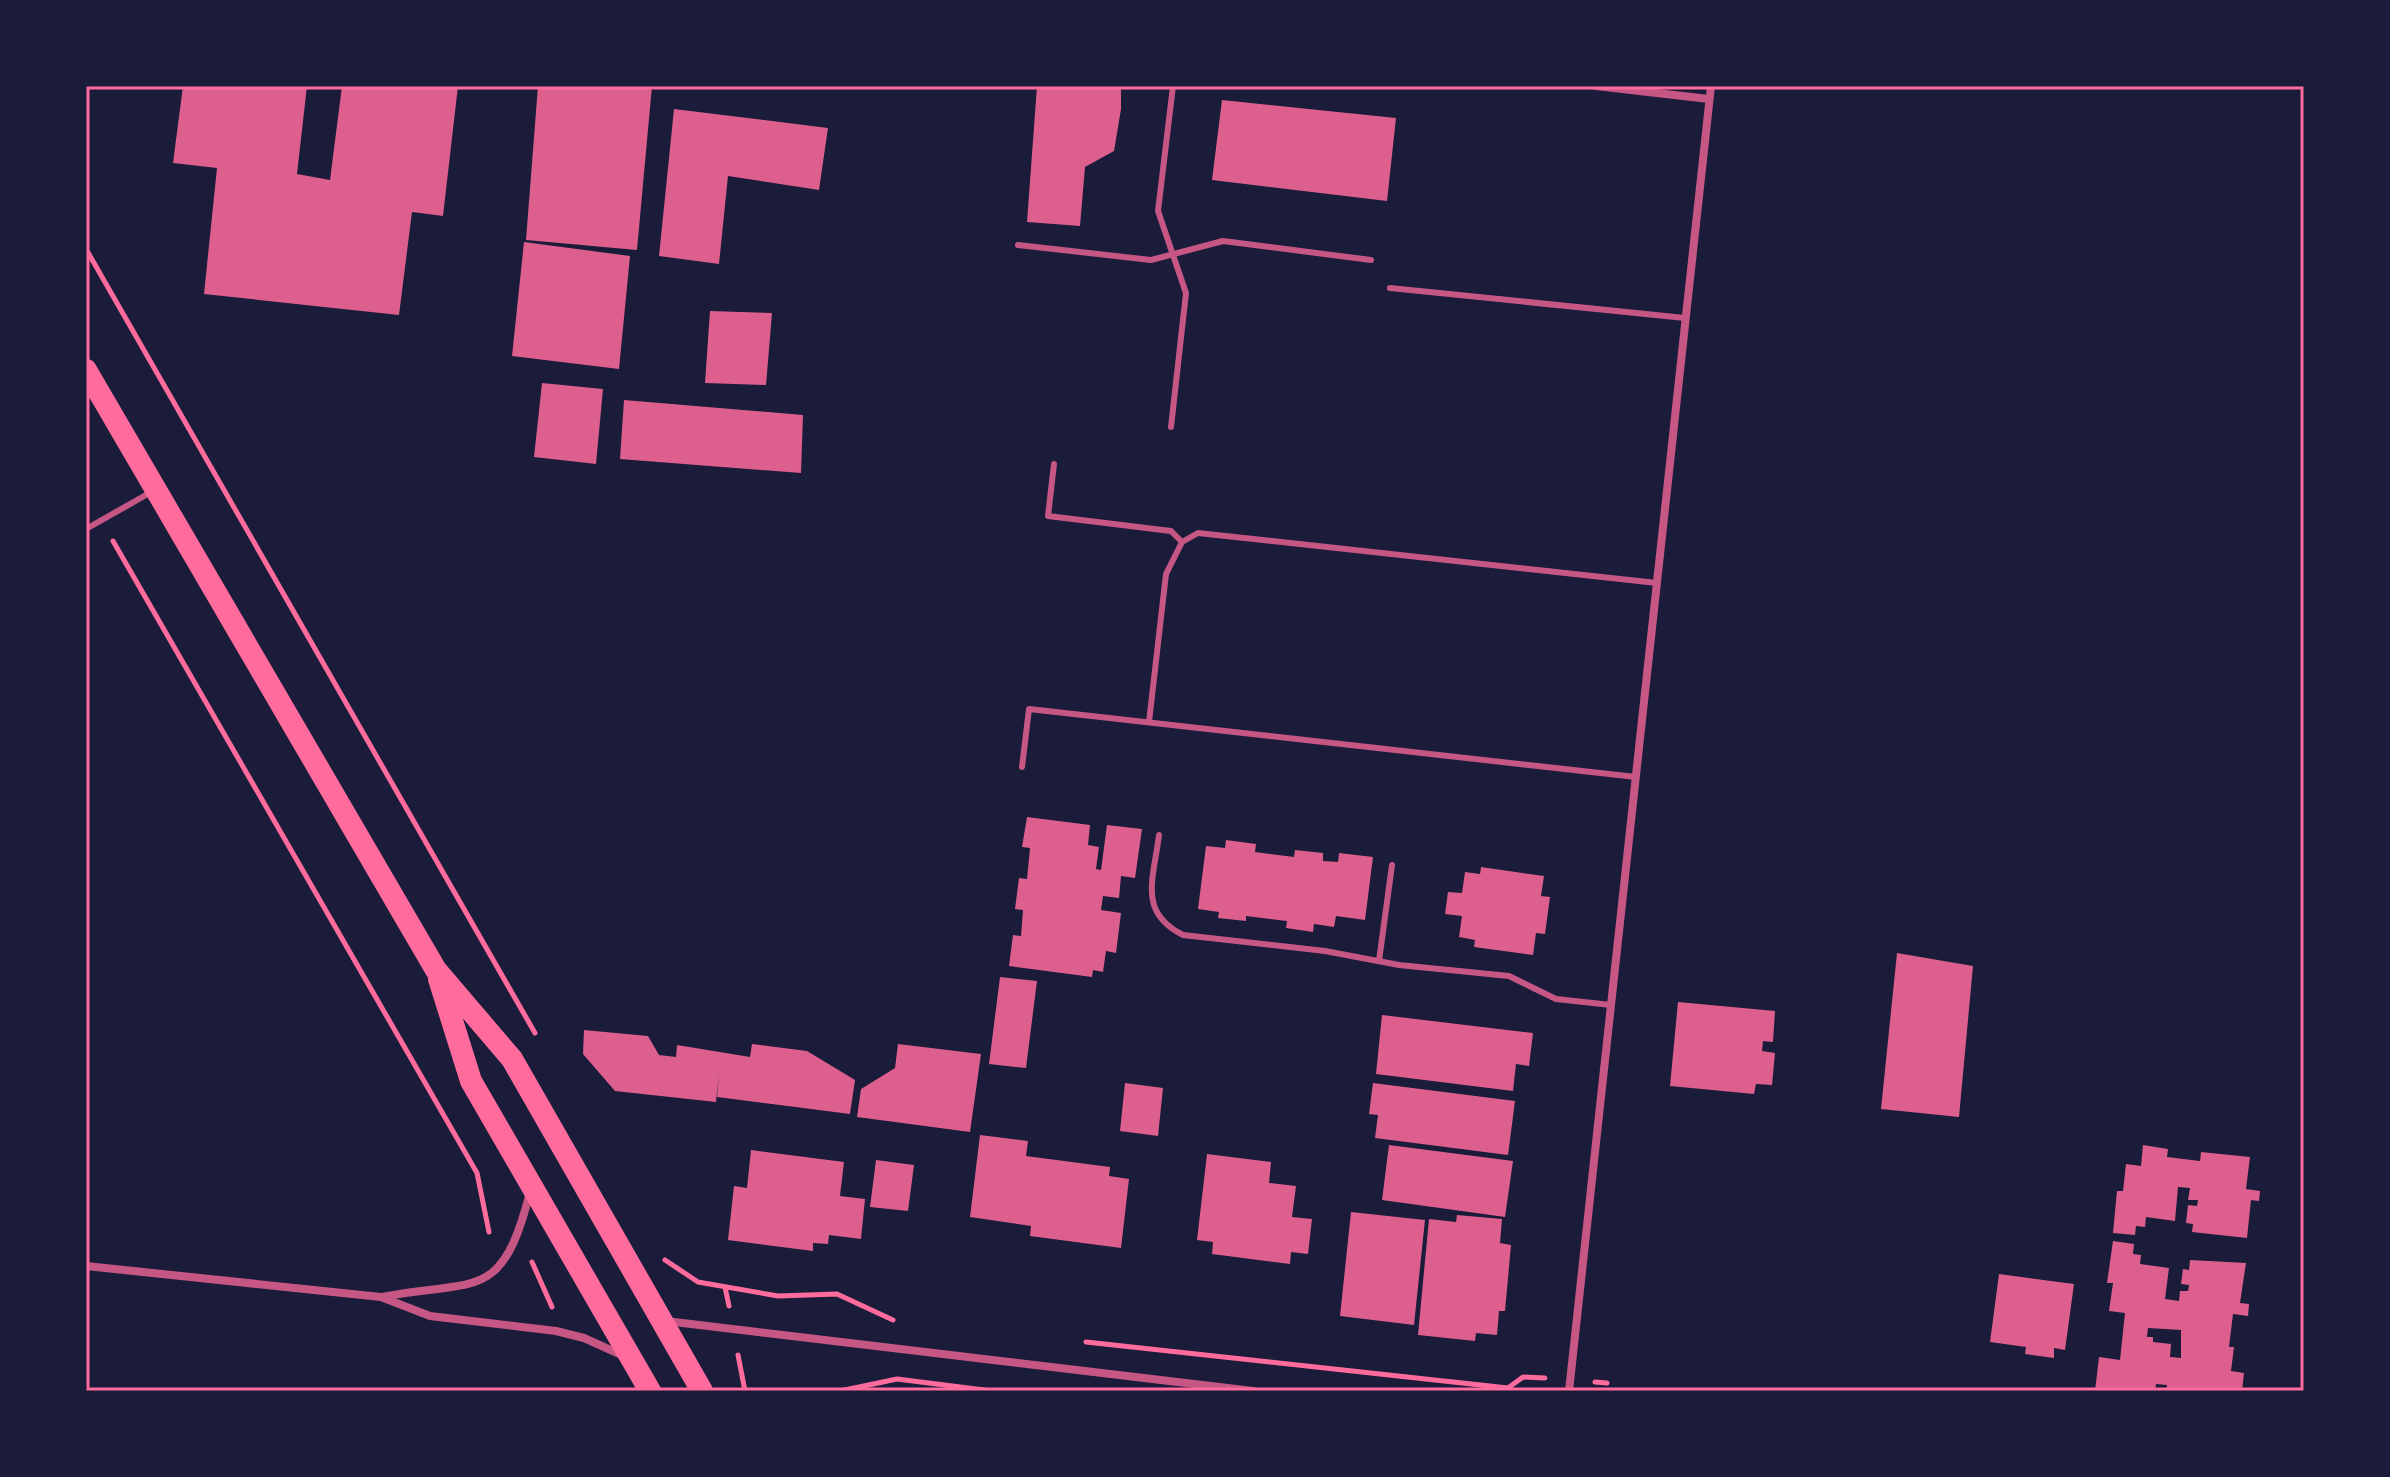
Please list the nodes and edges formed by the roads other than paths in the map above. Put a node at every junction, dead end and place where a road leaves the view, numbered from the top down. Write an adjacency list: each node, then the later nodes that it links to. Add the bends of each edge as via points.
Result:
1 (1173, 86): 6 (lane, via 1158,211)
2 (1596, 86): 4 (street)
3 (1711, 86): 4 (street)
4 (1709, 99): 9 (street)
5 (1018, 245): 6 (lane, via 1151,260)
6 (1172, 253): 7 (lane, via 1223,241); 11 (lane, via 1186,293)
7 (1371, 260)
8 (1390, 288): 9 (lane)
9 (1685, 318): 16 (street)
10 (86, 370): 13 (highway)
11 (1171, 427)
12 (1054, 464): 15 (lane, via 1048,516 1171,531)
13 (155, 490): 14 (lane); 23 (highway)
14 (86, 529)
15 (1182, 542): 16 (lane, via 1198,533 1221,534); 17 (lane, via 1166,574)
16 (1657, 583): 19 (street)
17 (1149, 722): 18 (lane, via 1029,709); 19 (lane)
18 (1022, 767)
19 (1636, 777): 24 (street)
20 (1159, 835): 22 (lane, via 1151,905 1163,925 1183,935)
21 (1392, 865): 22 (lane)
22 (1379, 961): 24 (lane, via 1509,976 1556,999)
23 (436, 970): 25 (highway, via 471,1081); 28 (highway, via 512,1059)
24 (1611, 1005): 33 (street)
25 (532, 1186): 27 (street, via 512,1246 487,1278 456,1290 428,1288); 29 (highway)
26 (86, 1266): 27 (street)
27 (381, 1297): 29 (street, via 430,1316 570,1334)
28 (661, 1320): 31 (highway); 32 (street)
29 (632, 1360): 30 (highway)
30 (650, 1391)
31 (702, 1391)
32 (1253, 1391)
33 (1569, 1391)

